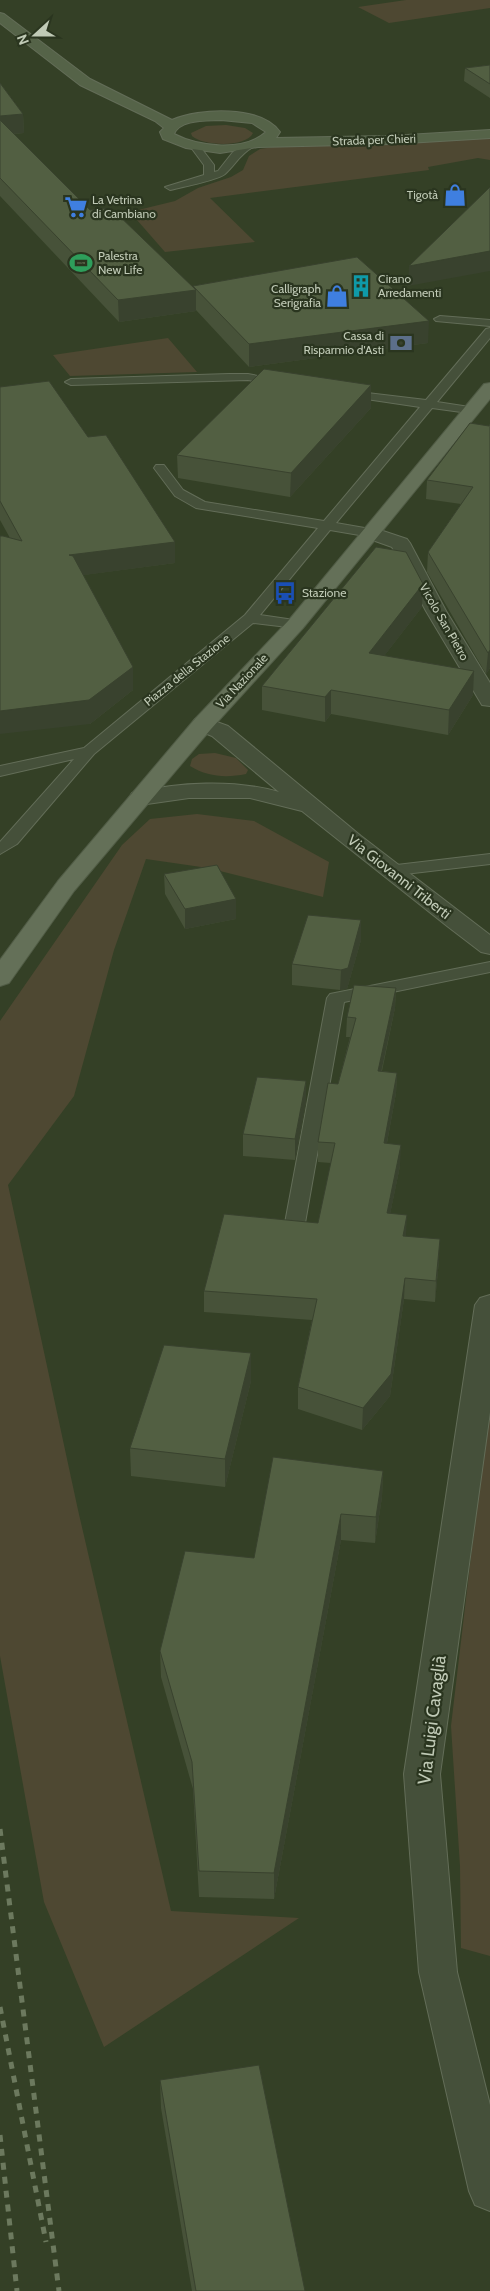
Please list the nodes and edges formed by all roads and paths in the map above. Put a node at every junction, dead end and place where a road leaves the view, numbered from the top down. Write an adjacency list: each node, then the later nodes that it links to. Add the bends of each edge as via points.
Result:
1 (0, 18): 2 (main road, via 86,82)
2 (108, 94): 3 (main road); 5 (main road, via 160,118)
3 (205, 117): 5 (main road); 6 (main road, Strada per Chieri, via 237,117 257,121)
4 (490, 126): 6 (main road, Strada per Chieri, via 369,136)
5 (170, 127): 9 (main road, Strada per Chieri, via 168,136)
6 (270, 128): 8 (main road, via 271,136)
7 (490, 134): 8 (main road, Strada per Chieri)
8 (254, 144): 9 (main road, Strada per Chieri, via 223,148); 10 (lane, via 238,152 220,173)
9 (195, 146): 10 (lane, via 209,165)
10 (209, 178): 11 (lane)
11 (170, 187)
12 (440, 319): 13 (lane)
13 (490, 323)
14 (490, 331): 19 (lane, Piazza della Stazione)
15 (71, 382): 16 (lane, via 248,377 293,388)
16 (263, 387)
17 (490, 388): 20 (main road, Via Nazionale)
18 (332, 394): 19 (lane, via 380,405)
19 (429, 404): 20 (lane); 22 (lane, Piazza della Stazione)
20 (472, 411): 23 (main road, Via Nazionale)
21 (160, 468): 22 (lane, via 179,493 201,505)
22 (328, 526): 23 (lane); 24 (lane, Piazza della Stazione)
23 (371, 533): 25 (main road, Via Nazionale); 26 (street, Vicolo San Pietro, via 400,544)
24 (250, 618): 25 (lane); 28 (lane, Piazza della Stazione)
25 (296, 624): 27 (main road, Via Nazionale)
26 (490, 700)
27 (203, 724): 30 (main road, Via Nazionale); 31 (street, Via Giovanni Triberti, via 220,731)
28 (89, 751): 29 (lane, Piazza della Stazione); 32 (lane, Piazza della Stazione, via 11,841)
29 (0, 771)
30 (140, 798): 31 (street, Via Giovanni Triberti, via 189,791 251,791); 37 (main road, Via Nazionale, via 66,886)
31 (309, 807): 34 (street, Via Giovanni Triberti)
32 (0, 849)
33 (490, 859): 34 (lane)
34 (388, 871): 35 (street, Via Giovanni Triberti)
35 (490, 947)
36 (490, 967): 38 (lane, via 336,998)
37 (0, 978)
38 (295, 1223)
39 (490, 1305): 40 (street, Via Luigi Cavaglià, via 422,1774 438,1972)
40 (490, 2191)

